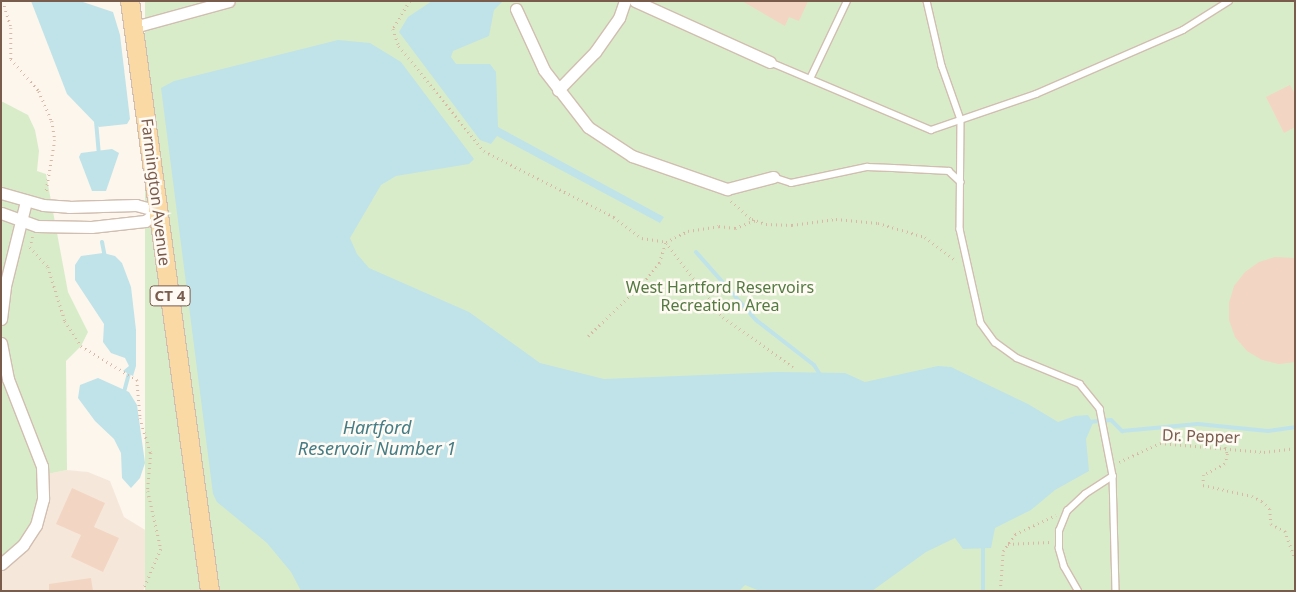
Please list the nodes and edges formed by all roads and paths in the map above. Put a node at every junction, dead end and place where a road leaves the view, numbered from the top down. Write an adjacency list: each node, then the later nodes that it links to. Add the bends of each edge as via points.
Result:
1 (130, 1): 10 (main road, Farmington Avenue / CT 4)
2 (229, 1): 10 (street)
3 (410, 1): 24 (path, via 393,30 399,46 484,151 614,217 642,238)
4 (626, 1): 13 (street, via 619,18 595,52)
5 (635, 1): 11 (street)
6 (846, 1): 12 (lane)
7 (927, 1): 14 (lane, via 942,66)
8 (1229, 1): 14 (lane, via 1183,30 1036,94)
9 (516, 9): 13 (street, via 537,59)
10 (134, 27): 20 (main road, Farmington Avenue / CT 4)
11 (770, 62): 12 (lane)
12 (810, 79): 14 (lane, via 931,130)
13 (558, 90): 17 (street, via 588,127 632,156)
14 (961, 120): 16 (lane)
15 (773, 176): 16 (lane, via 791,183 867,167 949,171); 17 (street, via 727,189)
16 (961, 182): 25 (lane, via 960,229)
17 (718, 187): 22 (path)
18 (1, 193): 19 (street)
19 (26, 201): 20 (street, via 69,208 136,205); 23 (street)
20 (158, 212): 23 (street, via 145,221 91,227 37,226); 41 (main road, Farmington Avenue / CT 4)
21 (1, 213): 23 (street)
22 (756, 220): 24 (path, via 735,228 720,226 688,231); 25 (path, via 778,224 836,219 878,223 935,242 948,252)
23 (22, 222): 26 (street, via 5,286)
24 (666, 242): 27 (path, via 659,263 643,283); 29 (path, via 723,317)
25 (970, 279): 33 (lane, via 981,322 995,342 1017,358 1080,384 1100,409)
26 (1, 319)
27 (588, 336)
28 (1, 343): 39 (street, via 14,396 42,466 43,499 36,525 23,545)
29 (793, 367)
30 (123, 370): 40 (path, via 137,380 140,418 149,438 148,491 161,549)
31 (1227, 448): 32 (path, Dr. Pepper, via 1264,452); 33 (path, Dr. Pepper, via 1160,443); 38 (path, via 1225,464 1204,475 1203,485 1262,501 1270,509 1271,524 1285,530)
32 (1295, 448)
33 (1111, 466): 34 (lane)
34 (1113, 476): 35 (lane, via 1085,494); 44 (lane)
35 (1067, 511): 36 (lane, via 1059,531); 37 (path, via 1041,519 1015,534)
36 (1059, 544): 37 (path, via 1026,541); 43 (lane, via 1064,567)
37 (1007, 545): 42 (path, via 1003,551)
38 (1295, 558)
39 (1, 564)
40 (143, 591)
41 (210, 591)
42 (1000, 591)
43 (1078, 591)
44 (1116, 591)

